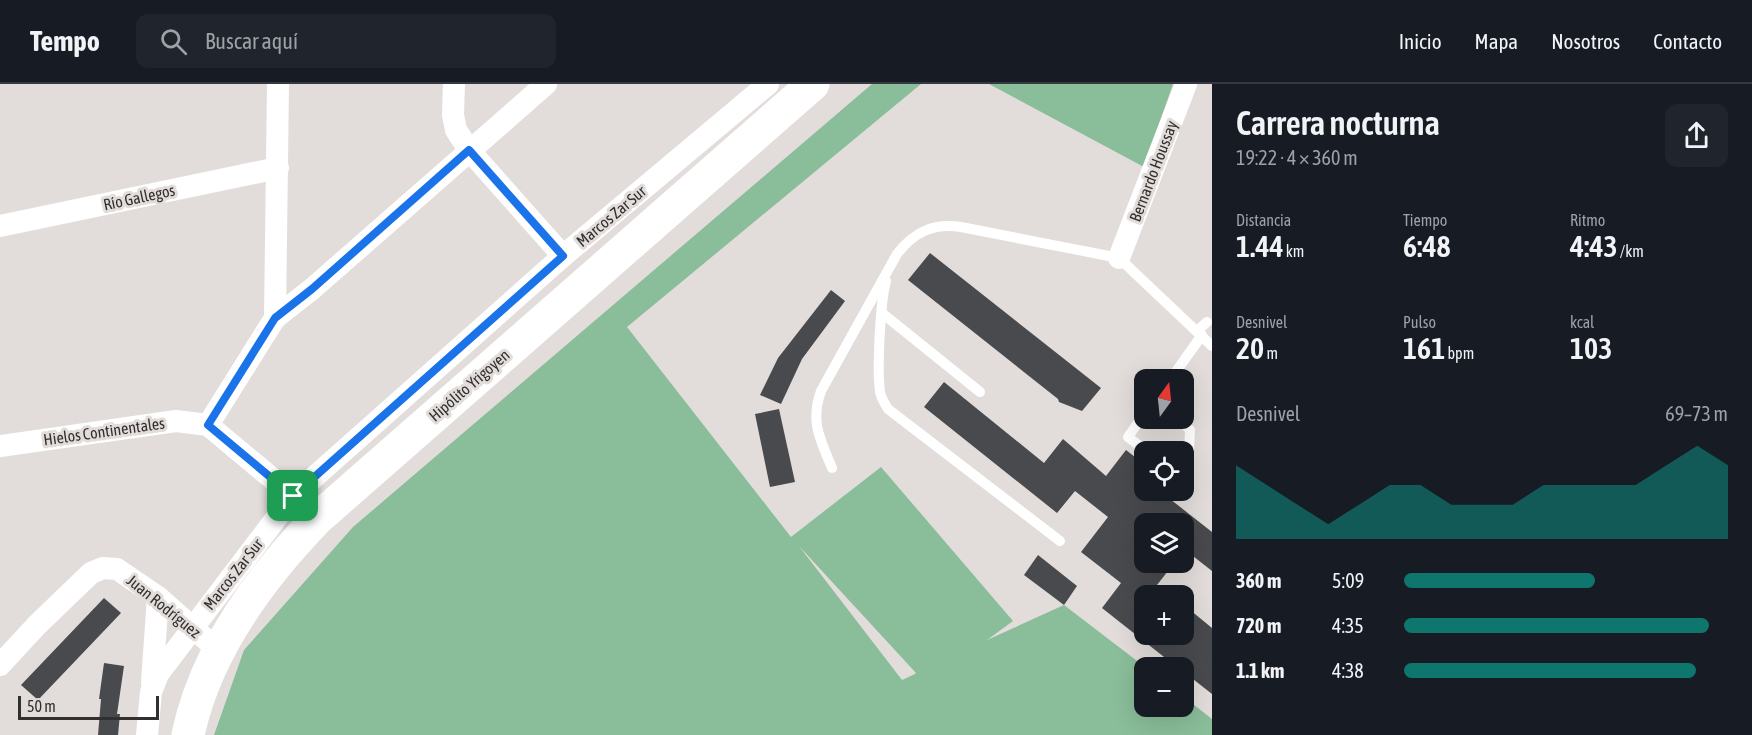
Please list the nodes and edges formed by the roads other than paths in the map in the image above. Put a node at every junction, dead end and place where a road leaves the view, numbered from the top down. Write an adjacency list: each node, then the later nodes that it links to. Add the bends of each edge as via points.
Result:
1 (278, 84): 8 (street)
2 (454, 84): 7 (street, via 456,130)
3 (546, 84): 7 (street)
4 (768, 84): 10 (street, Marcos Zar Sur)
5 (813, 84): 29 (main road, Hipólito Yrigoyen, via 318,519 260,583)
6 (1186, 84): 11 (street, Bernardo Houssay)
7 (469, 150): 10 (street); 14 (street)
8 (278, 168): 9 (street, Río Gallegos); 14 (street)
9 (0, 226)
10 (563, 256): 25 (street, Marcos Zar Sur)
11 (1119, 258): 12 (lane, via 949,225 925,230 914,237 897,254); 16 (lane)
12 (891, 267): 13 (lane); 24 (lane, via 816,406 815,421)
13 (882, 312): 19 (lane); 26 (lane, via 880,384 888,409)
14 (275, 318): 20 (street)
15 (1207, 322): 16 (lane)
16 (1199, 333): 17 (lane); 18 (lane)
17 (1212, 346)
18 (1177, 369)
19 (980, 392)
20 (208, 425): 23 (street, Hielos Continentales, via 176,421); 25 (street)
21 (1134, 428): 22 (lane, via 1128,437)
22 (1134, 442)
23 (0, 446)
24 (832, 468)
25 (293, 496): 28 (street, Marcos Zar Sur)
26 (1060, 541)
27 (158, 597): 28 (street, Juan Rodríguez); 30 (street, Juan Rodríguez, via 117,569 91,573); 31 (street)
28 (192, 627): 29 (street, Juan Rodríguez); 31 (street, Marcos Zar Sur)
29 (219, 651): 33 (main road, Hipólito Yrigoyen)
30 (0, 665)
31 (151, 692): 32 (street, Marcos Zar Sur)
32 (147, 735)
33 (188, 735)

